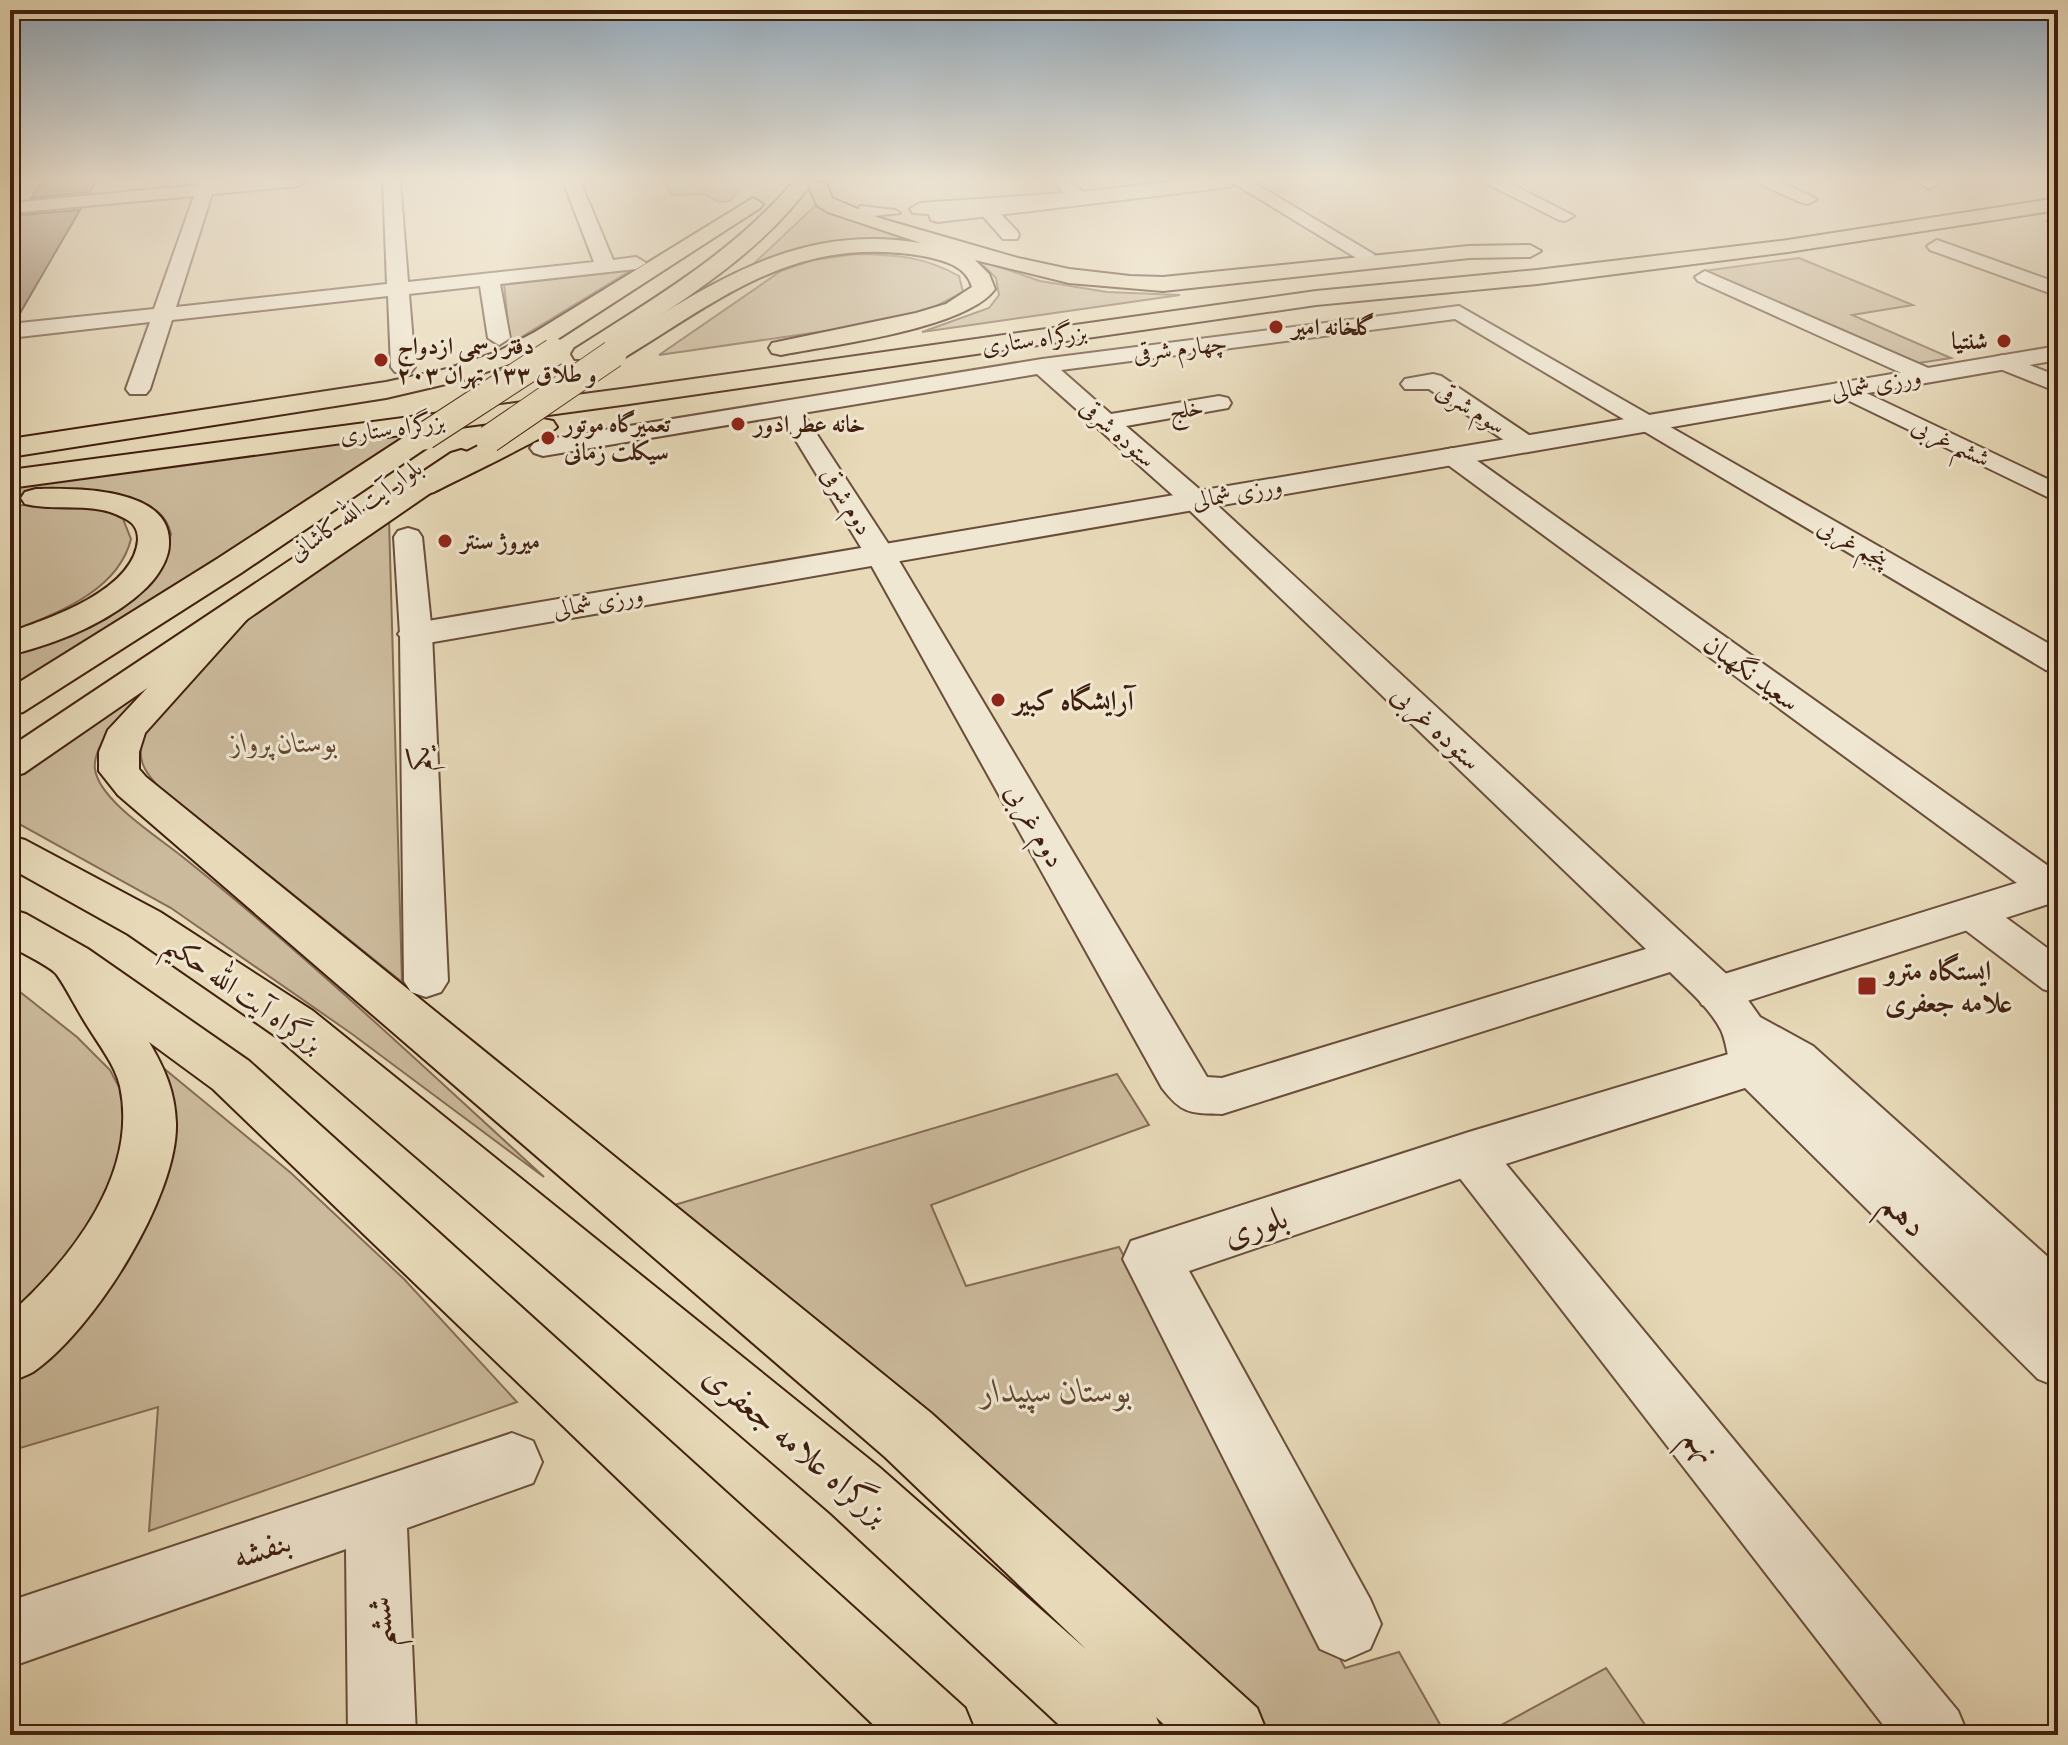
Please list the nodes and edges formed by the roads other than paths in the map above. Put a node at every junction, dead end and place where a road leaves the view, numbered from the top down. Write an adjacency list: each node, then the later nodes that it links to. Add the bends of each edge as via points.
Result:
1 (181, 262): 22 (street)
2 (396, 262): 20 (street)
3 (605, 262): 16 (street)
4 (660, 262): 42 (main road, بلوار آیت الله کاشانی, bridge, via 544,337 467,370 386,390)
5 (683, 262): 57 (main road, بلوار آیت الله کاشانی, bridge, via 229,566)
6 (720, 262): 40 (main road, بلوار آیت الله کاشانی, via 584,354)
7 (742, 262): 26 (main road)
8 (775, 262): 26 (main road)
9 (965, 262): 30 (main road, via 982,276 984,289 954,309)
10 (1008, 262): 11 (main road, بزرگراه ستاری, via 1115,284 1194,282)
11 (1373, 262)
12 (1449, 262): 30 (main road, بزرگراه ستاری)
13 (1655, 262): 17 (main road, بزرگراه ستاری)
14 (1982, 262): 21 (street)
15 (636, 263): 16 (street)
16 (606, 266): 19 (street)
17 (1537, 277): 46 (main road, بزرگراه ستاری, via 1316,298); 47 (main road, via 1419,299 582,418 519,436)
18 (1705, 277): 31 (street)
19 (489, 279): 20 (street); 24 (street)
20 (398, 289): 22 (street); 29 (street)
21 (2058, 290)
22 (164, 315): 23 (street); 34 (street)
23 (10, 331)
24 (499, 338)
25 (2058, 353): 27 (street, ورزی شمالی)
26 (613, 354): 40 (main road, bridge)
27 (2003, 362): 31 (street, ورزی شمالی); 33 (street)
28 (1042, 366): 37 (street, چهارم شرقی); 38 (street, ستوده شرقی); 39 (street, چهارم شرقی, via 1459,312)
29 (403, 367)
30 (698, 369): 45 (main road, بزرگراه ستاری)
31 (1925, 375): 35 (street, ورزی شمالی)
32 (1413, 384): 41 (street, سوم شرقی, via 1433,381)
33 (2058, 385)
34 (138, 389)
35 (1843, 389): 39 (street, ورزی شمالی); 48 (street, ششم غربی)
36 (1219, 403): 38 (street, خلج)
37 (788, 408): 43 (street, چهارم شرقی); 52 (street, دوم شرقی)
38 (1106, 422): 50 (street, ستوده شرقی)
39 (1648, 423): 41 (street, ورزی شمالی); 56 (street, پنجم غربی)
40 (474, 438): 47 (main road); 58 (main road, بلوار آیت الله کاشانی)
41 (1526, 444): 44 (street, ورزی شمالی)
42 (10, 448)
43 (543, 448)
44 (1453, 456): 50 (street, ورزی شمالی); 61 (street, سعید نگهبان)
45 (10, 458)
46 (10, 479)
47 (423, 486): 53 (main road)
48 (2058, 494)
49 (10, 499): 55 (main road, via 74,497 121,505 153,525 156,540 137,578 117,594 52,629)
50 (1195, 500): 52 (street, ورزی شمالی); 64 (street, ستوده غربی)
51 (408, 537): 54 (street, یکم)
52 (880, 554): 54 (street, ورزی شمالی); 64 (street, دوم غربی, via 1194,1095 1222,1096)
53 (233, 616): 59 (main road); 81 (main road, via 127,730 119,771 132,786 908,1435)
54 (416, 634): 67 (street, یکم)
55 (10, 644)
56 (2058, 663)
57 (10, 704)
58 (10, 738)
59 (10, 765)
60 (10, 850): 70 (main road, بزرگراه آیت الله حکیم, via 144,923 295,1024)
61 (2054, 886): 62 (street, بلوری)
62 (1971, 913): 66 (street); 68 (street, بلوری)
63 (10, 925): 65 (main road)
64 (1678, 954): 68 (street, ستوده غربی)
65 (71, 961): 72 (main road, via 145,1084 149,1118 144,1168 111,1237 78,1288); 79 (main road, via 231,1075)
66 (2058, 978)
67 (426, 981)
68 (1753, 1036): 69 (street, بلوری); 71 (street, دهم); 73 (street, دهم)
69 (1469, 1154): 76 (street, بلوری, via 1152,1259); 82 (street, نهم)
70 (460, 1163): 80 (main road, بزرگراه علامه جعفری, via 855,1490)
71 (2058, 1300)
72 (10, 1353)
73 (2058, 1361)
74 (512, 1462): 75 (street, بنفشه)
75 (376, 1509): 77 (street, بنفشه); 78 (street, ششم)
76 (1345, 1624)
77 (10, 1634)
78 (382, 1735)
79 (938, 1735)
80 (1126, 1735)
81 (1230, 1735)
82 (1934, 1735)

